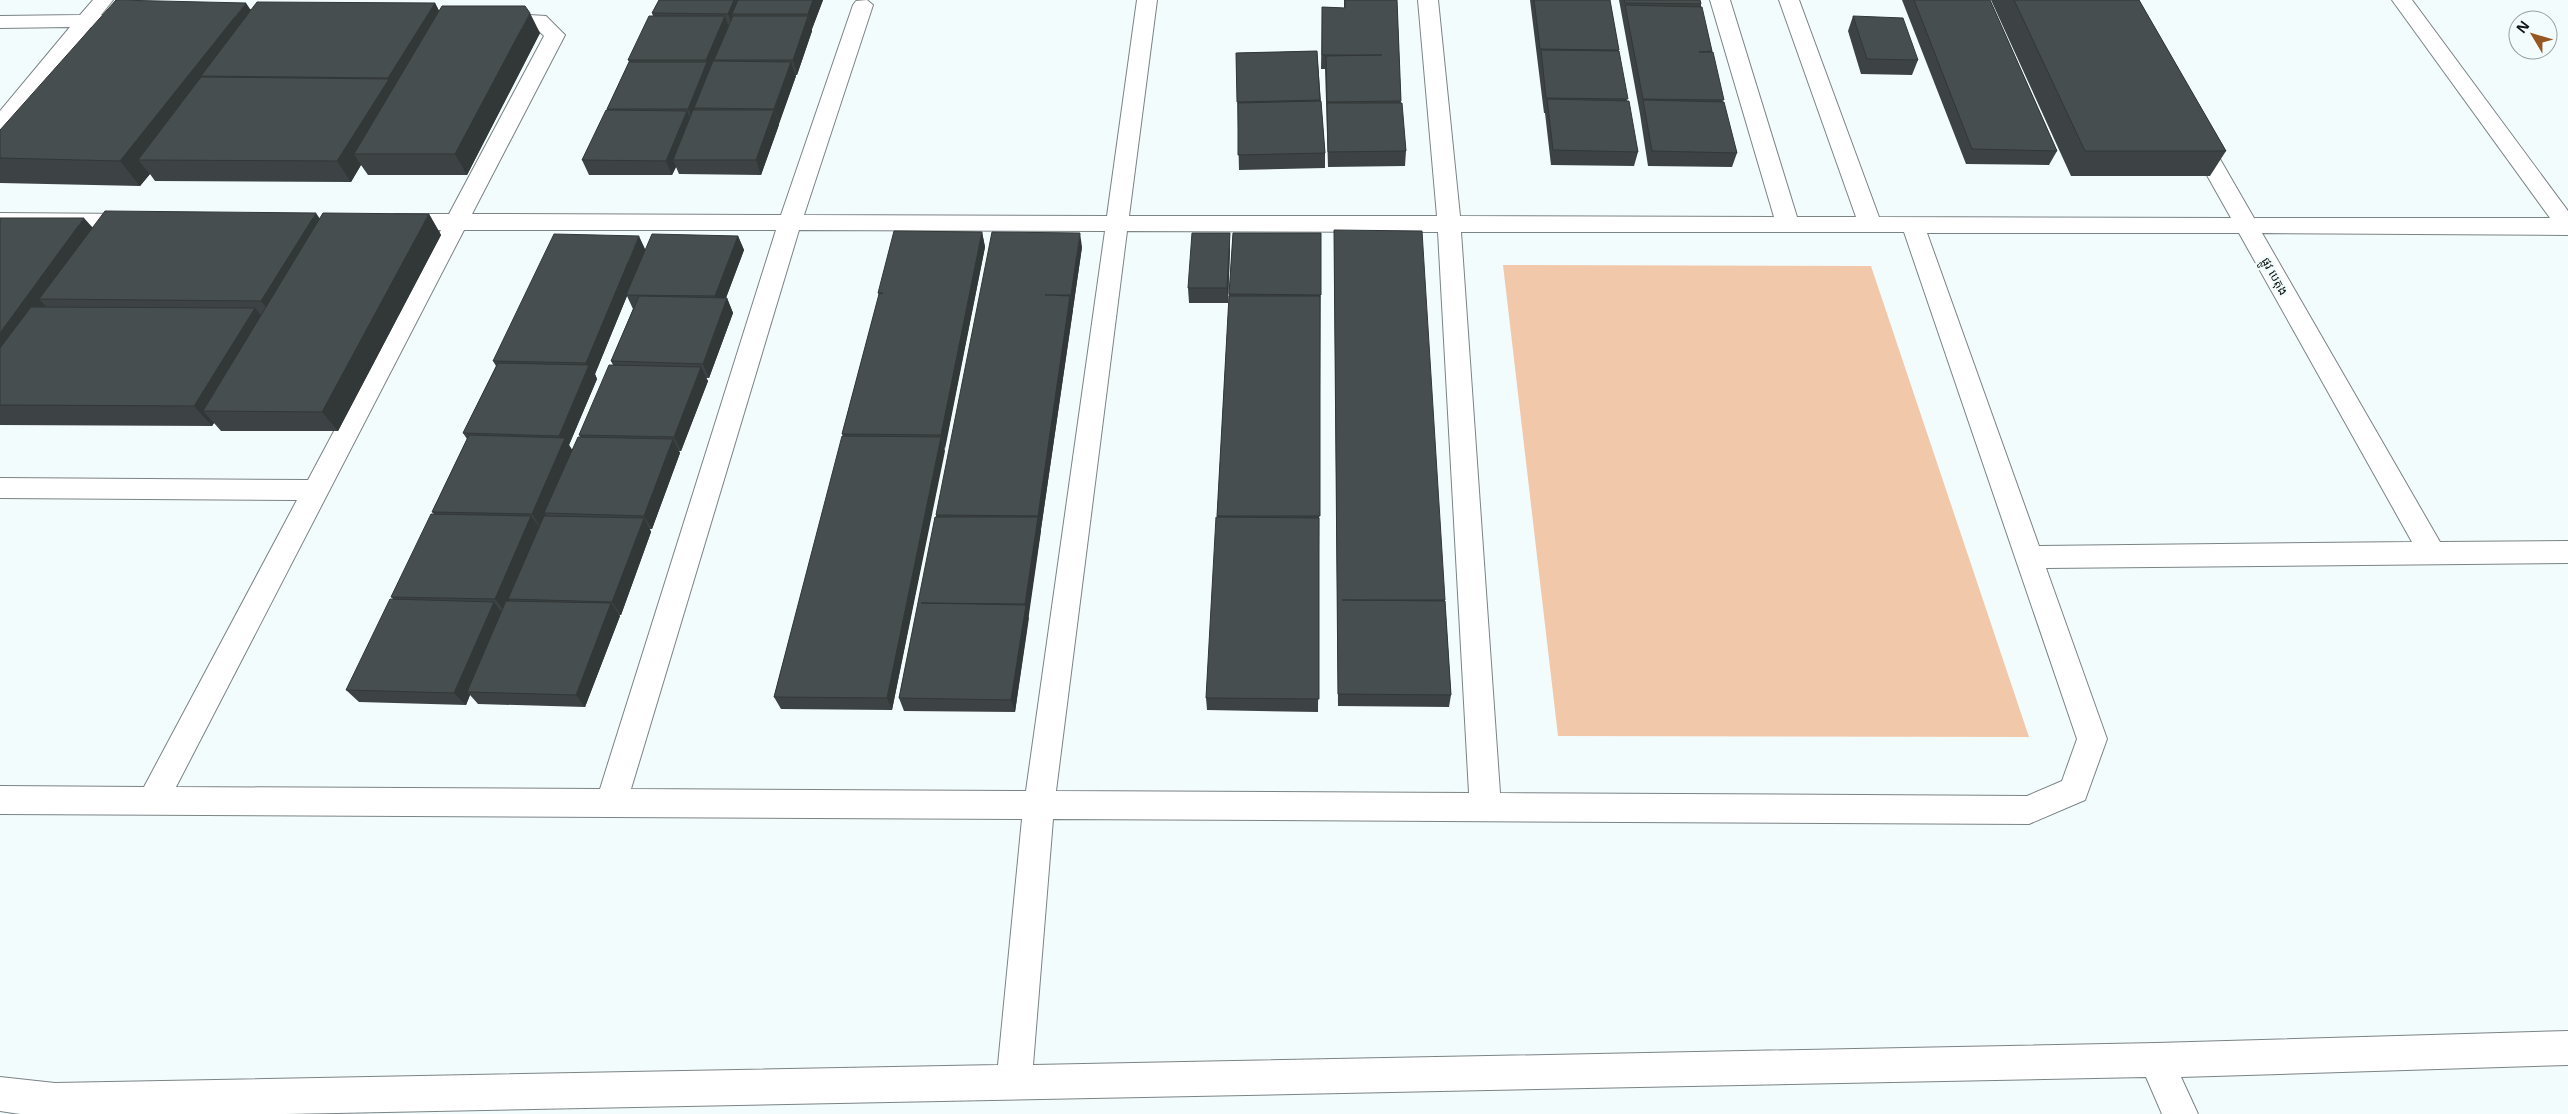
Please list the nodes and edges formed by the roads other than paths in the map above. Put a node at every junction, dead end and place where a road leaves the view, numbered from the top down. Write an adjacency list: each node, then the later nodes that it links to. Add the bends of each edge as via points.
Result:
1 (103, 0): 9 (street)
2 (1147, 0): 19 (street)
3 (1428, 0): 20 (street)
4 (1720, 0): 21 (street)
5 (1789, 0): 22 (street)
6 (2402, 0): 25 (street)
7 (863, 5): 18 (street)
8 (472, 19): 17 (street, via 539,20 555,35)
9 (86, 21): 10 (street); 11 (street); 13 (street)
10 (155, 21)
11 (0, 22)
12 (2188, 121): 24 (street, ផ្លូវ បេតុង)
13 (0, 125)
14 (0, 221): 15 (street)
15 (159, 222)
16 (377, 222): 17 (street)
17 (457, 222): 18 (street); 27 (street)
18 (790, 222): 19 (street); 33 (street)
19 (1117, 223): 20 (street); 34 (street)
20 (1449, 224): 21 (street); 35 (street)
21 (1788, 224): 22 (street)
22 (1870, 224): 23 (street)
23 (1913, 224): 24 (street); 30 (street)
24 (2247, 225): 25 (street); 28 (street, ផ្លូវ បេតុង)
25 (2568, 226)
26 (0, 488): 27 (street)
27 (316, 490): 32 (street)
28 (2431, 552): 29 (street); 30 (street)
29 (2568, 552)
30 (2029, 557): 35 (street, via 2092,739 2074,790 2029,810)
31 (0, 800): 32 (street)
32 (154, 800): 33 (street)
33 (611, 803): 34 (street)
34 (1038, 805): 35 (street); 38 (street)
35 (1485, 807)
36 (2568, 1048): 37 (street)
37 (2156, 1060): 38 (street); 40 (street)
38 (1014, 1082): 39 (street, via 55,1101)
39 (0, 1094)
40 (2180, 1114)

